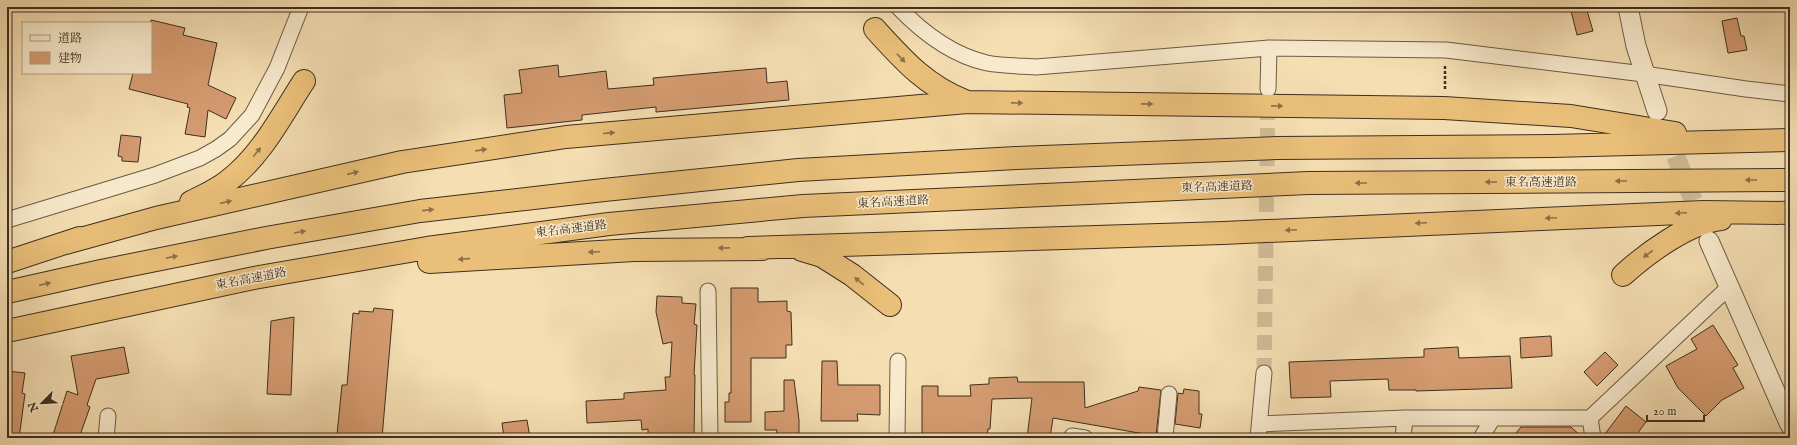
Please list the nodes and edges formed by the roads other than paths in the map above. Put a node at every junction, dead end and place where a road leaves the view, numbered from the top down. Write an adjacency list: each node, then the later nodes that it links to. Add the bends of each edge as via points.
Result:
1 (300, 7): 16 (street, via 277,68 252,115 230,139 200,158)
2 (898, 7): 5 (street, via 914,24 939,43 987,63 1036,67)
3 (1628, 7): 6 (street)
4 (875, 29): 10 (highway, one-way to 10, via 923,78 938,89)
5 (1268, 48): 6 (street, via 1446,50); 8 (street)
6 (1644, 74): 9 (street); 11 (street)
7 (304, 81): 18 (highway, one-way to 7, via 187,204 228,182 248,163 268,138)
8 (1268, 89)
9 (1790, 94)
10 (967, 102): 13 (highway, one-way to 13, via 1444,108 1571,116); 18 (highway, one-way to 10, via 164,216 402,162 566,137)
11 (1657, 111)
12 (1790, 140): 13 (highway)
13 (1731, 142): 25 (highway, one-way to 13, via 266,238 420,211 798,170 1277,148)
14 (1790, 180): 22 (highway, 東名高速道路, one-way to 22, via 1308,183 803,206 609,224 347,260)
15 (1790, 213): 19 (highway, one-way to 19, via 1704,212 1215,233); 21 (highway, one-way to 21, via 1710,220 1648,252)
16 (7, 220)
17 (1709, 241): 23 (street)
18 (66, 243): 20 (highway)
19 (748, 248): 22 (highway, one-way to 22, via 634,250 469,259 324,269); 26 (highway, one-way to 19, via 852,275 822,256 802,250)
20 (7, 262)
21 (1623, 275)
22 (254, 278): 27 (highway, 東名高速道路)
23 (1729, 287): 34 (street); 35 (street)
24 (708, 291): 38 (street)
25 (7, 292)
26 (890, 305)
27 (7, 331)
28 (898, 361): 39 (street)
29 (1264, 373): 36 (street)
30 (1169, 394): 40 (street)
31 (108, 416): 37 (street)
32 (1405, 418): 33 (street); 36 (street); 41 (street)
33 (1493, 418): 34 (street); 42 (street)
34 (1590, 418): 43 (street)
35 (1790, 425)
36 (1259, 431)
37 (106, 438)
38 (710, 438)
39 (897, 438)
40 (1165, 438)
41 (1403, 438)
42 (1481, 438)
43 (1594, 438)

